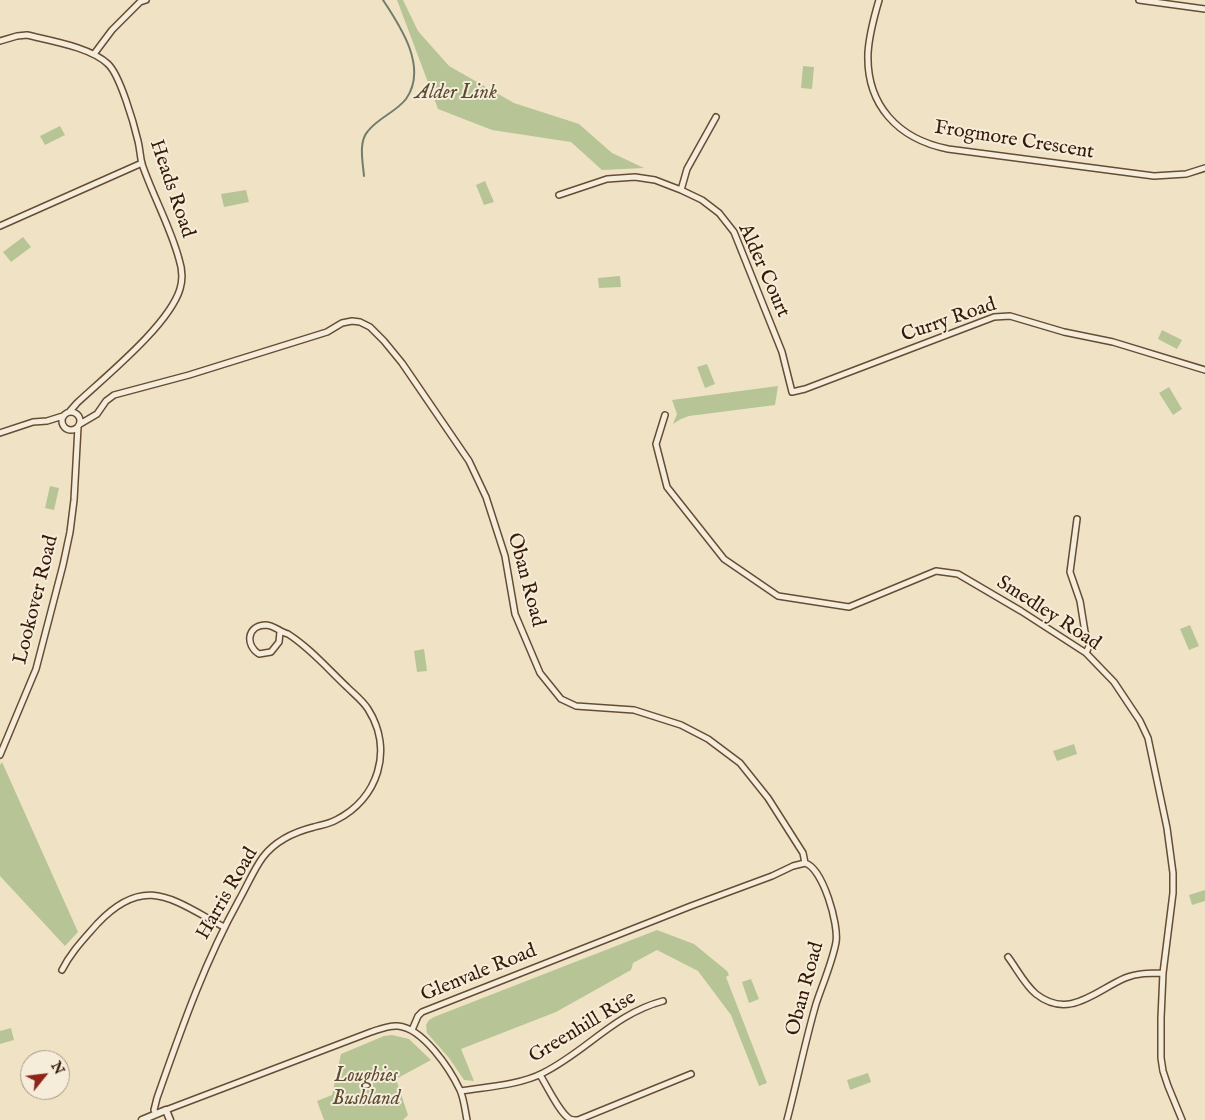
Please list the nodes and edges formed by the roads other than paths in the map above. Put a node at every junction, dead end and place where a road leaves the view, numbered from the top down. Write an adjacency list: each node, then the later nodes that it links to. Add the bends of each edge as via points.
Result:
1 (146, 0): 6 (street, via 112,30)
2 (879, 0): 9 (street, Frogmore Crescent, via 868,51 872,89 892,121 922,142 948,149 1154,176 1178,175)
3 (1140, 0): 4 (street)
4 (1205, 9)
5 (0, 41): 6 (street, Heads Road, via 27,35)
6 (94, 54): 8 (street, Heads Road, via 109,65 118,80)
7 (716, 117): 10 (street, via 687,169)
8 (142, 163): 12 (street); 15 (street, Heads Road, via 180,260 181,287 156,327)
9 (1205, 168)
10 (681, 190): 11 (street, Alder Court, via 656,180 626,177 607,179); 14 (street, Alder Court, via 719,213 734,232 782,352)
11 (559, 194)
12 (0, 226)
13 (1205, 370): 14 (street, Curry Road, via 1114,342 1010,316 994,317)
14 (792, 392)
15 (77, 403): 16 (street, Heads Road); 19 (street)
16 (70, 411): 18 (street); 19 (street)
17 (665, 415): 29 (street, Smedley Road, via 656,444 668,486 724,559 778,596 849,607 936,571 958,574)
18 (63, 416): 21 (street); 22 (street)
19 (79, 416): 20 (street); 23 (street)
20 (94, 416): 23 (street, Oban Road); 31 (street, Oban Road, via 114,395 327,332 342,323 360,322 370,327 402,363 469,461 486,497 505,556 515,614 545,680 561,699 576,706 634,710 681,725 708,739 740,762 763,791 804,853)
21 (47, 420): 22 (street); 25 (street)
22 (62, 424): 24 (street)
23 (79, 425): 24 (street); 26 (street, Lookover Road)
24 (71, 430): 26 (street, Lookover Road)
25 (0, 433)
26 (77, 445): 30 (street, Lookover Road, via 73,506 63,565 36,669)
27 (1076, 519): 29 (street, via 1070,572 1090,644)
28 (280, 632): 28 (street, Harris Road, via 271,652 260,654 249,640 251,632 258,627 270,626); 32 (street, Harris Road, via 294,638 367,707 380,740 380,762 374,784 363,802 335,821 295,832 276,843 263,857)
29 (1086, 653): 35 (street, Smedley Road, via 1114,682 1148,738 1167,828 1172,873 1173,893)
30 (0, 755)
31 (805, 863): 37 (street, Glenvale Road, via 422,1012); 46 (street, Oban Road, via 811,866 823,885 835,924 836,942 816,1005)
32 (224, 927): 34 (street, via 166,897 130,898 104,917 69,956); 42 (street, Harris Road, via 195,992 157,1098)
33 (1008, 957): 35 (street, via 1035,993 1047,1001 1064,1004 1086,1001 1126,978)
34 (62, 970)
35 (1163, 974): 47 (street, Smedley Road, via 1163,1071)
36 (663, 1001): 38 (street, Greenhill Rise, via 615,1022 569,1058)
37 (412, 1030): 40 (street, via 438,1056); 41 (street, Glenvale Road, via 384,1027)
38 (540, 1074): 39 (street, via 564,1113 573,1120); 40 (street, Greenhill Rise)
39 (691, 1074)
40 (460, 1091): 45 (street)
41 (166, 1110): 42 (street, Glenvale Road); 44 (street)
42 (156, 1114): 43 (street, Glenvale Road)
43 (142, 1120)
44 (170, 1120)
45 (467, 1120)
46 (787, 1120)
47 (1182, 1120)

